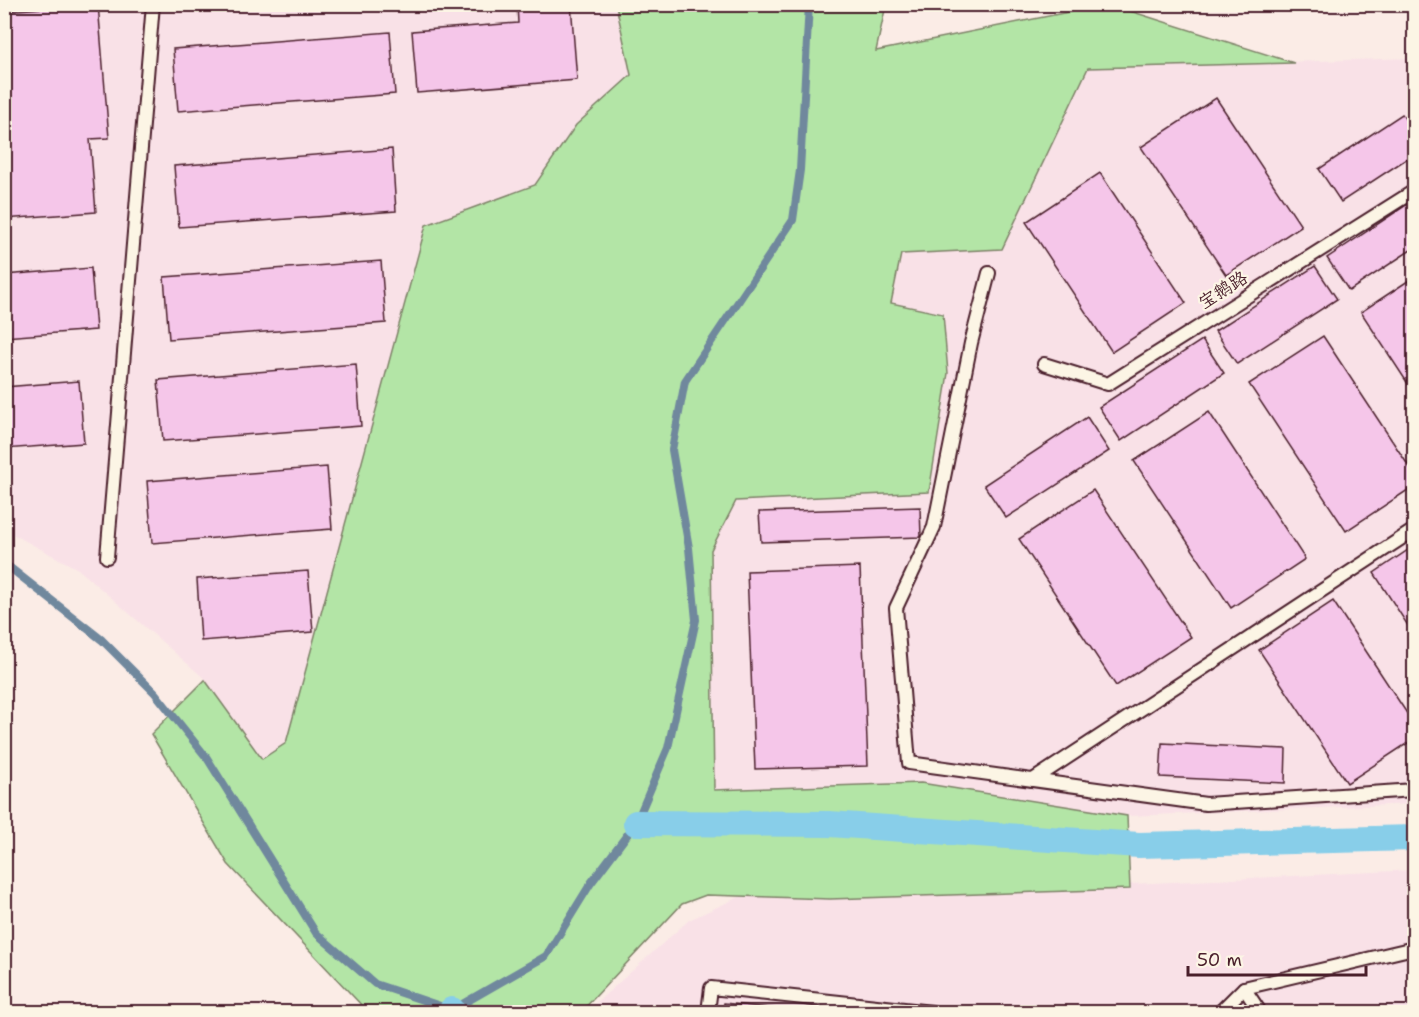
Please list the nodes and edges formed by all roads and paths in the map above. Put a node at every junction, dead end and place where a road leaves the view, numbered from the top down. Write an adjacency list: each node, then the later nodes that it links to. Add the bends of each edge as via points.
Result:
1 (153, 4): 6 (lane)
2 (1414, 191): 4 (lane, 宝鹅路, via 1108,384)
3 (989, 273): 7 (lane, via 934,526 896,608 909,762)
4 (1044, 364)
5 (1414, 530): 7 (lane)
6 (107, 558)
7 (1033, 780): 8 (lane, via 1206,804)
8 (1414, 790)
9 (1414, 948): 10 (lane)
10 (1244, 988): 13 (lane); 14 (lane)
11 (708, 1012): 12 (lane, via 711,988)
12 (932, 1012)
13 (1220, 1012)
14 (1260, 1012)

